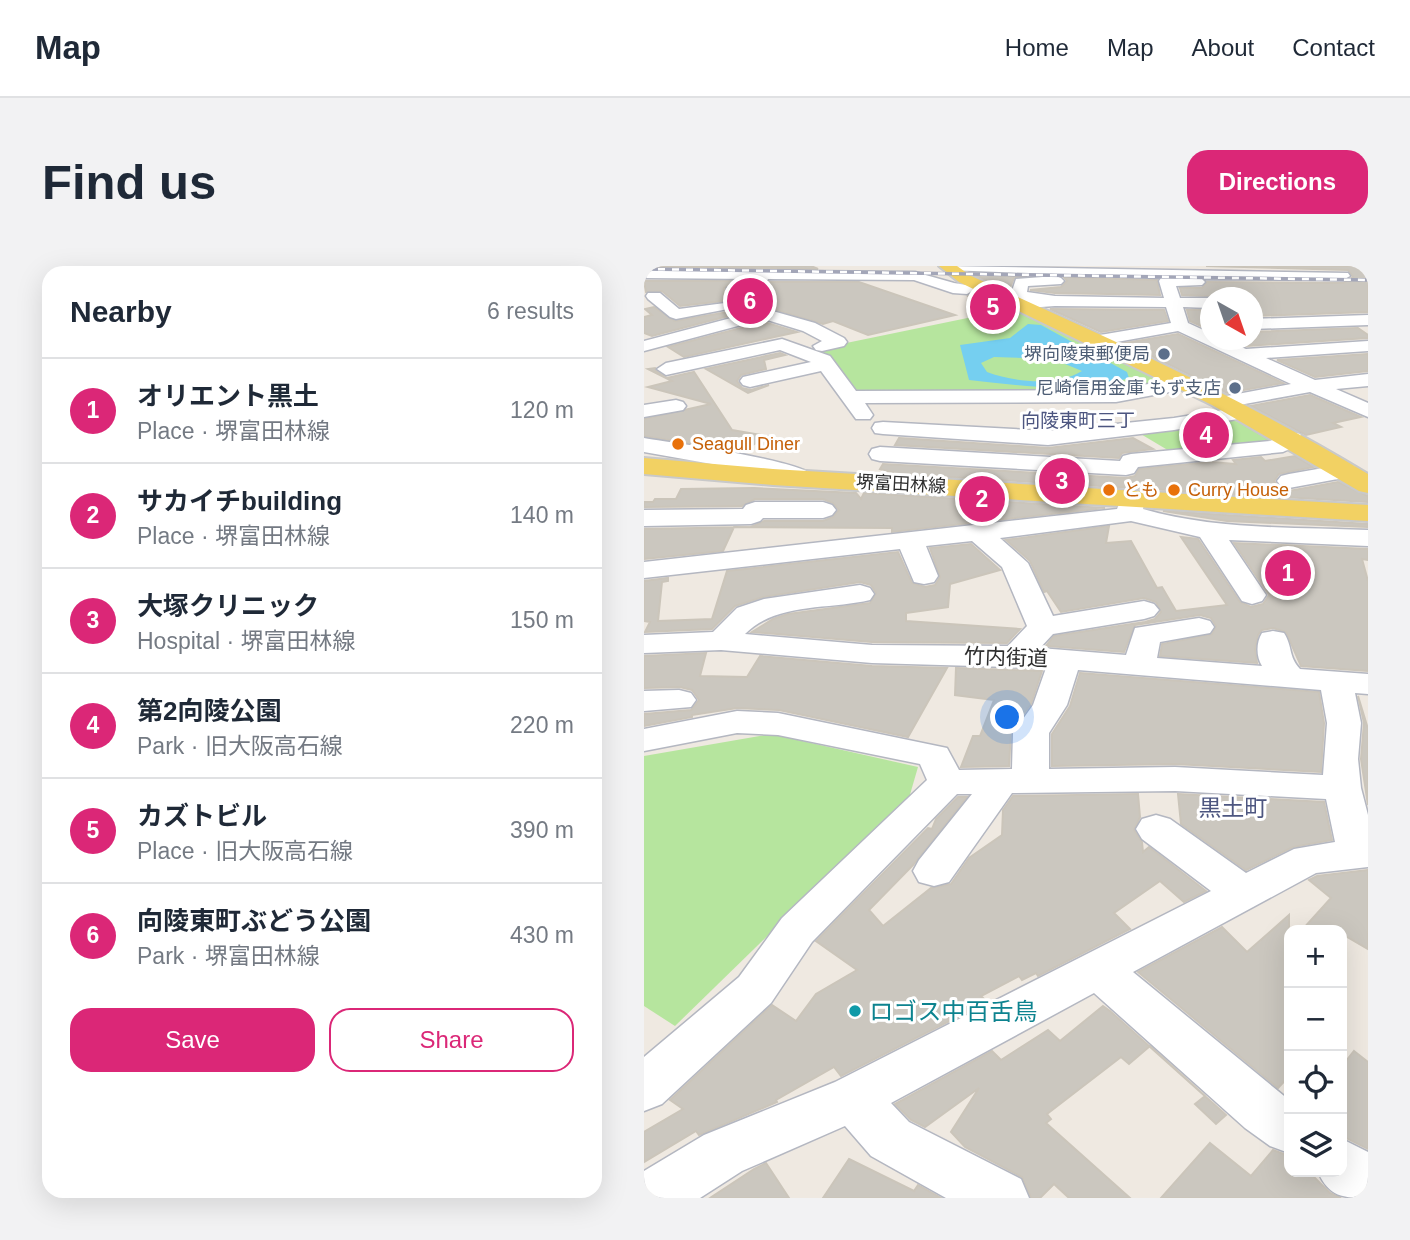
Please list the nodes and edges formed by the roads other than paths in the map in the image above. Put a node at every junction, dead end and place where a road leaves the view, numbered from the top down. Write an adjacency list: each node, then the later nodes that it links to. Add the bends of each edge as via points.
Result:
1 (949, 267): 2 (street); 8 (street); 12 (main road)
2 (1064, 269): 3 (street)
3 (1215, 270): 7 (street)
4 (644, 274): 5 (street)
5 (762, 275): 6 (street); 11 (street, via 760,282)
6 (810, 275): 8 (street); 10 (street)
7 (1348, 276): 14 (street)
8 (916, 281): 12 (street)
9 (1168, 283): 14 (street); 16 (street); 21 (street, via 1021,282 1021,296)
10 (787, 284)
11 (743, 288): 20 (street, via 731,293); 25 (street)
12 (974, 288): 21 (main road)
13 (680, 293): 20 (street, via 654,296 676,314)
14 (1278, 293): 24 (street)
15 (701, 296): 20 (street)
16 (1173, 302): 17 (street); 21 (street, via 1089,302); 29 (street)
17 (1200, 303)
18 (1331, 305): 19 (street)
19 (1368, 305)
20 (725, 306): 22 (street)
21 (1056, 311): 33 (main road)
22 (760, 315): 27 (street); 32 (street)
23 (1368, 320): 24 (street)
24 (1294, 322): 26 (street)
25 (828, 323)
26 (1263, 323)
27 (795, 324): 31 (street); 36 (street, via 838,342)
28 (1200, 325): 29 (street)
29 (1180, 326): 33 (street); 37 (street)
30 (660, 327): 32 (street)
31 (768, 332)
32 (685, 335): 34 (street)
33 (1100, 340): 43 (main road)
34 (644, 346)
35 (1368, 346): 37 (street)
36 (803, 351): 38 (street); 39 (street, via 782,344)
37 (1243, 354): 44 (street)
38 (827, 364): 42 (street); 46 (street)
39 (666, 369)
40 (1212, 375): 43 (street)
41 (1368, 380): 44 (street)
42 (750, 381)
43 (1184, 382): 45 (street); 48 (main road)
44 (1311, 386): 48 (street); 50 (street)
45 (1128, 394): 46 (street); 51 (street)
46 (849, 397): 52 (street, via 868,422)
47 (676, 407): 49 (street)
48 (1233, 407): 51 (street); 55 (main road)
49 (644, 411)
50 (1368, 411)
51 (1174, 424): 53 (street)
52 (883, 428): 54 (street); 57 (street, via 889,432)
53 (1127, 429): 54 (street); 58 (street)
54 (1048, 438): 59 (street)
55 (1292, 439): 58 (street, via 1275,447); 62 (main road)
56 (644, 445): 64 (street, via 785,470)
57 (880, 454): 59 (street); 66 (street)
58 (1171, 457): 61 (street, via 1131,461)
59 (1042, 463): 61 (street); 68 (street)
60 (644, 466): 63 (main road, 堺富田林線)
61 (1126, 468): 69 (street)
62 (1346, 471): 65 (street); 67 (main road)
63 (773, 477): 64 (main road, 堺富田林線); 71 (street)
64 (805, 478): 66 (main road, 堺富田林線)
65 (1289, 481)
66 (866, 482): 68 (main road, 堺富田林線)
67 (1368, 485)
68 (1034, 492): 69 (main road, 堺富田林線)
69 (1129, 503): 72 (main road, 堺富田林線); 74 (street, via 1157,522); 75 (street, via 1122,516)
70 (823, 510): 71 (street)
71 (753, 513): 73 (street); 78 (street, via 737,546)
72 (1368, 513)
73 (644, 517)
74 (1209, 530): 76 (street); 82 (street)
75 (978, 532): 77 (street); 84 (street, via 1014,563)
76 (1368, 538)
77 (910, 540): 78 (street); 80 (street)
78 (717, 561): 79 (street)
79 (644, 570)
80 (924, 576)
81 (860, 594): 87 (street, via 774,605 748,614)
82 (1252, 594)
83 (1144, 610): 84 (street)
84 (1044, 627): 89 (street)
85 (1199, 627): 91 (street, via 1146,635)
86 (1273, 640): 92 (street, via 1275,661)
87 (721, 641): 88 (street, 竹内街道); 89 (street, 竹内街道, via 872,654)
88 (644, 644)
89 (1016, 656): 90 (street, 竹内街道)
90 (1065, 660): 91 (street, 竹内街道); 97 (street, via 1050,705 1031,733)
91 (1139, 667): 92 (street, 竹内街道)
92 (1290, 677): 93 (street, 竹内街道)
93 (1352, 683): 99 (street, via 1340,759)
94 (679, 700): 95 (street)
95 (644, 701)
96 (644, 740): 98 (street, via 737,722 778,724 934,756)
97 (1016, 781): 98 (street); 99 (street, via 1175,779); 102 (street)
98 (947, 782): 105 (street, via 797,930 755,990)
99 (1342, 788): 101 (street)
100 (1156, 829): 103 (street)
101 (1363, 853): 103 (street, via 1308,859)
102 (934, 871)
103 (1244, 893): 104 (street)
104 (1098, 970): 106 (street); 107 (street)
105 (644, 1088)
106 (853, 1098): 110 (street, via 723,1153); 111 (street, via 890,1139)
107 (1284, 1126)
108 (1347, 1169): 109 (street)
109 (1368, 1184)
110 (651, 1198)
111 (1001, 1198)

